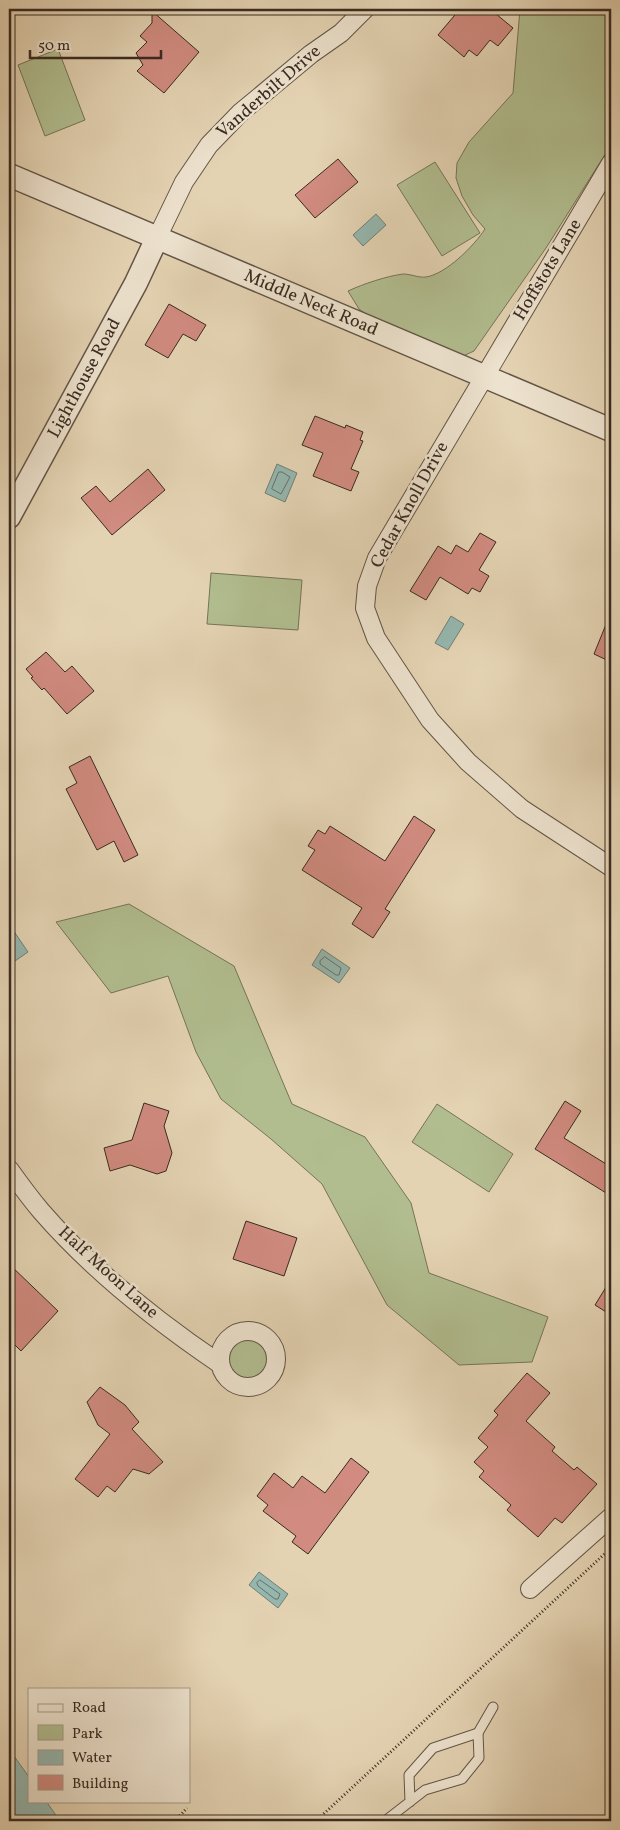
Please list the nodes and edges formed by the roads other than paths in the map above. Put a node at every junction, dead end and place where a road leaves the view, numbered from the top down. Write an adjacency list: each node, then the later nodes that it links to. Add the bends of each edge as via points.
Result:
1 (366, 9): 4 (street, Vanderbilt Drive, via 341,33 240,113 209,145 184,182)
2 (611, 162): 5 (street, Hoffstots Lane)
3 (9, 176): 4 (street, Middle Neck Road)
4 (158, 238): 5 (street, Middle Neck Road); 7 (street, Lighthouse Road)
5 (484, 377): 6 (street, Middle Neck Road); 8 (street, Cedar Knoll Drive, via 378,558 367,586 365,608 376,638 430,720 468,762 522,809)
6 (611, 430)
7 (9, 517)
8 (611, 867)
9 (9, 1169): 10 (street, Half Moon Lane, via 75,1248 142,1307)
10 (220, 1364)
11 (611, 1517): 12 (street)
12 (530, 1589)
13 (493, 1706): 14 (lane)
14 (478, 1733): 15 (lane, via 479,1758 462,1779 425,1790); 15 (lane, via 432,1748 408,1775)
15 (410, 1802): 16 (lane)
16 (385, 1821)

